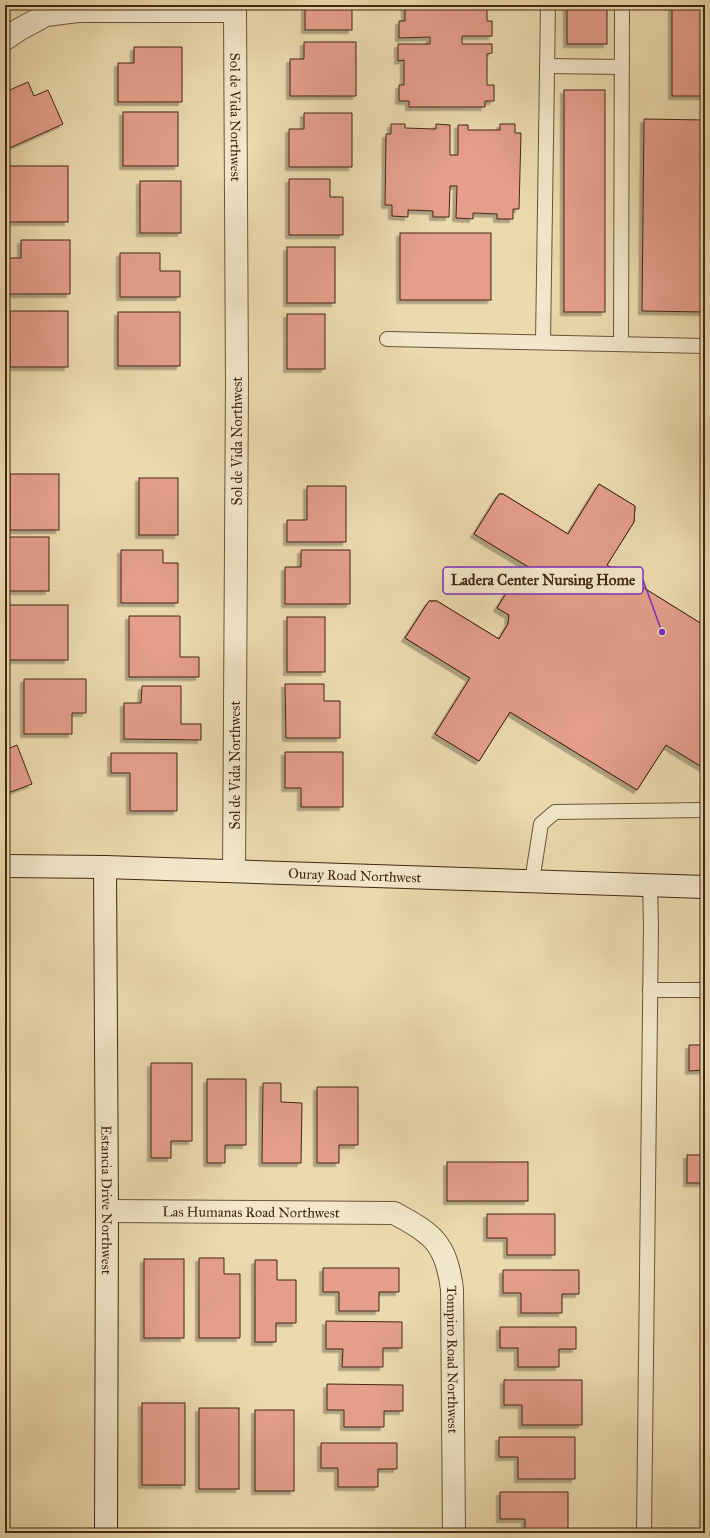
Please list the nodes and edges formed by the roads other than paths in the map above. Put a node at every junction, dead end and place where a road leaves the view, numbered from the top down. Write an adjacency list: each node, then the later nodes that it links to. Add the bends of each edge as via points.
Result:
1 (548, 5): 4 (lane)
2 (622, 5): 5 (lane)
3 (5, 39): 13 (street, Sol de Vida Northwest, via 46,15 78,11 235,11 237,383)
4 (547, 66): 5 (lane); 7 (lane)
5 (622, 67): 8 (lane)
6 (387, 339): 7 (lane)
7 (543, 342): 8 (lane)
8 (621, 344): 9 (lane)
9 (705, 346)
10 (705, 810): 14 (lane, via 555,812 541,824)
11 (5, 866): 12 (street, Ouray Road Northwest)
12 (106, 867): 13 (street, Ouray Road Northwest); 19 (street, Estancia Drive Northwest)
13 (234, 871): 14 (street, Ouray Road Northwest)
14 (532, 881): 15 (street, Ouray Road Northwest)
15 (650, 885): 16 (street, Ouray Road Northwest); 17 (lane)
16 (705, 887)
17 (650, 990): 18 (lane); 23 (lane)
18 (705, 990)
19 (107, 1211): 20 (street, Las Humanas Road Northwest); 21 (street, Estancia Drive Northwest)
20 (394, 1213): 22 (street, Tompiro Road Northwest, via 420,1227 438,1243 449,1268 452,1288)
21 (106, 1533)
22 (454, 1533)
23 (644, 1533)

